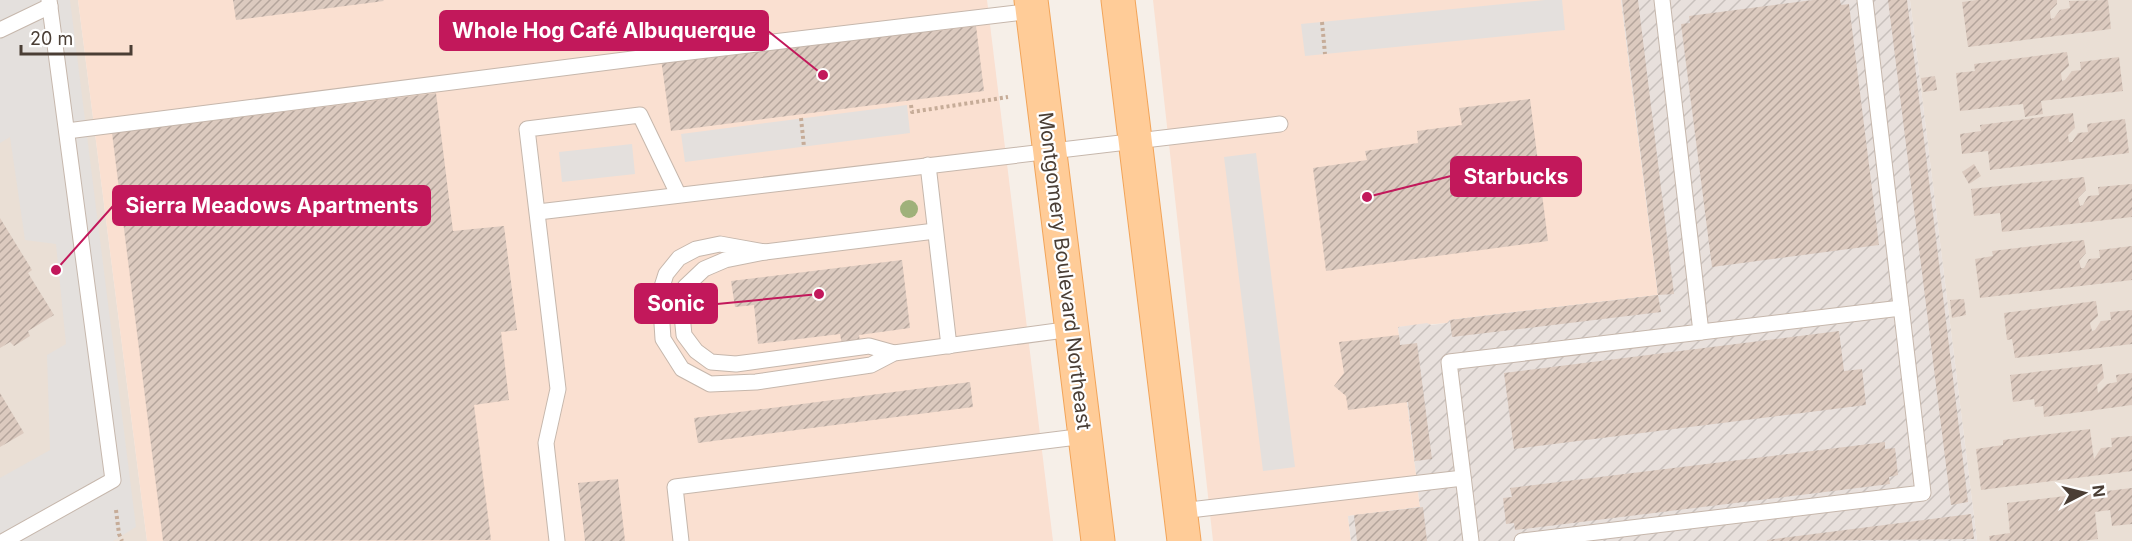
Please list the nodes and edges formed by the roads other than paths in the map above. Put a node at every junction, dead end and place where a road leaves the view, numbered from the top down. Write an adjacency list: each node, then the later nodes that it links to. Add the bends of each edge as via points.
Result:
1 (1118, 0): 9 (main road)
2 (1662, 0): 18 (lane)
3 (1865, 0): 16 (lane)
4 (50, 3): 6 (lane); 8 (lane)
5 (1032, 5): 8 (lane); 10 (main road, Montgomery Boulevard Northeast)
6 (0, 30)
7 (1280, 124): 9 (lane)
8 (67, 131): 24 (lane, via 113,480)
9 (1135, 140): 10 (lane); 23 (main road)
10 (1050, 150): 11 (lane); 17 (main road, Montgomery Boulevard Northeast)
11 (928, 165): 12 (lane); 14 (lane)
12 (678, 194): 13 (lane); 13 (lane, via 640,115 527,129)
13 (538, 212): 25 (lane, via 558,389 546,443)
14 (935, 231): 15 (lane); 19 (lane)
15 (765, 252): 20 (lane, via 704,268 686,287 681,305 684,335 696,351 711,362 735,364 869,346); 20 (lane, via 720,244 696,249 680,258 666,274 660,293 663,339 682,369 710,384 756,382 870,365)
16 (1901, 308): 18 (lane); 29 (lane, via 1923,493)
17 (1072, 328): 19 (lane); 21 (main road, Montgomery Boulevard Northeast)
18 (1701, 332): 22 (lane, via 1449,362)
19 (949, 346): 20 (lane)
20 (894, 353)
21 (1085, 436): 26 (lane, via 675,487); 27 (main road, Montgomery Boulevard Northeast)
22 (1463, 478): 23 (lane); 28 (lane)
23 (1183, 526)
24 (4, 541)
25 (557, 541)
26 (681, 541)
27 (1098, 541)
28 (1471, 541)
29 (1522, 541)

